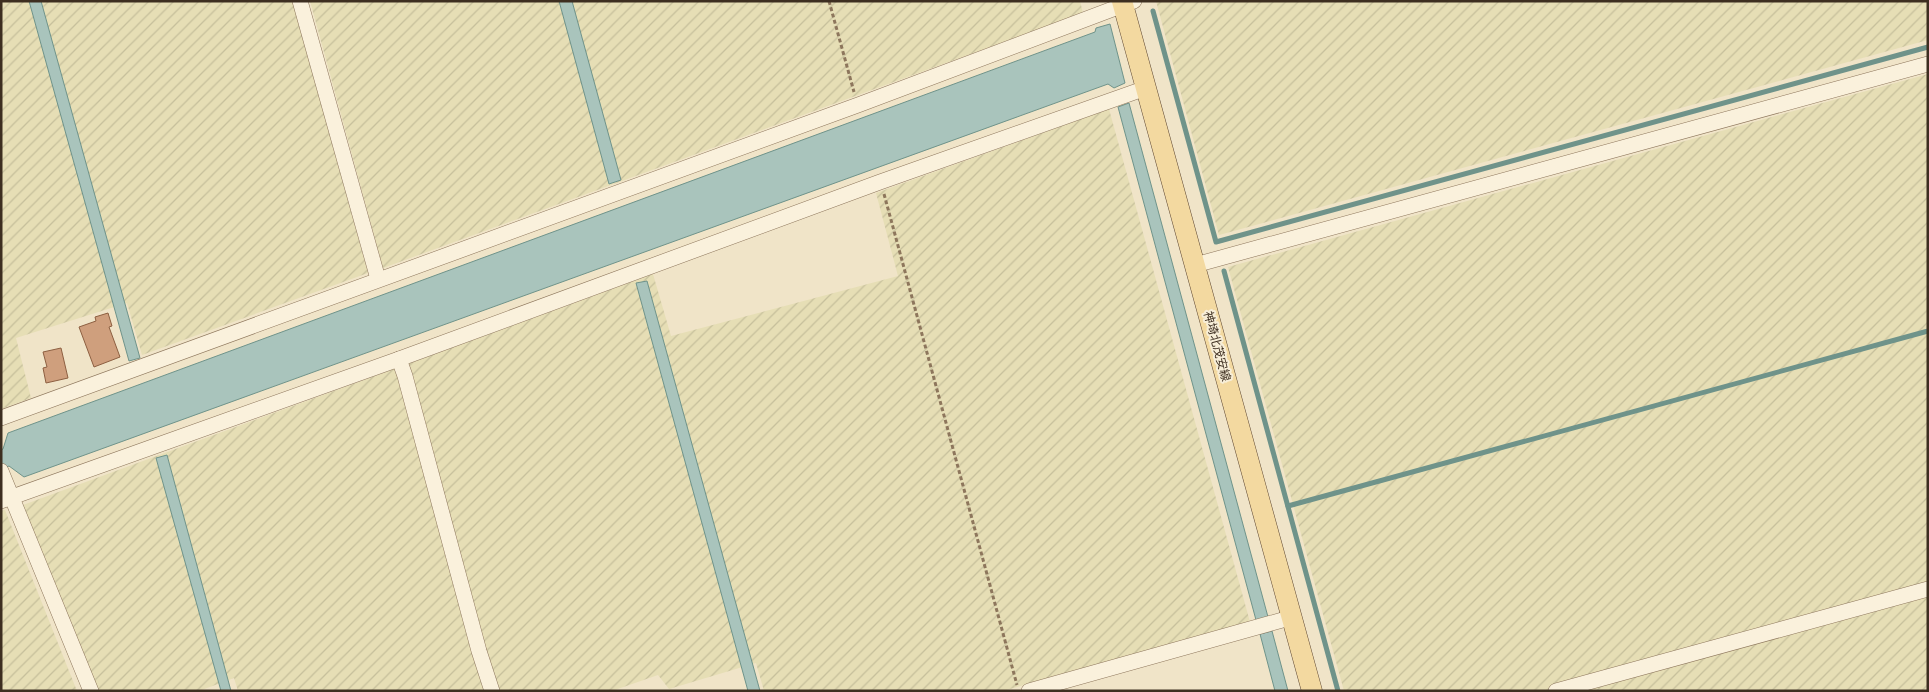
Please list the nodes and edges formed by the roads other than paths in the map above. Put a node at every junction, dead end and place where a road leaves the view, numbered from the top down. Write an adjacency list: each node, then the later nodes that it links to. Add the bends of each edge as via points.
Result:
1 (300, 1): 6 (street)
2 (1122, 5): 4 (main road, 神埼北茂安線); 6 (street, via 858,105)
3 (1928, 64): 5 (street)
4 (1138, 91): 5 (main road, 神埼北茂安線); 7 (street)
5 (1196, 265): 12 (main road, 神埼北茂安線)
6 (378, 279): 8 (street)
7 (399, 359): 10 (street); 14 (street)
8 (1, 418)
9 (1, 472): 10 (street)
10 (6, 499): 13 (street)
11 (1928, 589): 17 (street)
12 (1293, 617): 15 (street); 16 (main road, 神埼北茂安線)
13 (91, 691)
14 (492, 691)
15 (1029, 691)
16 (1312, 691)
17 (1556, 691)

